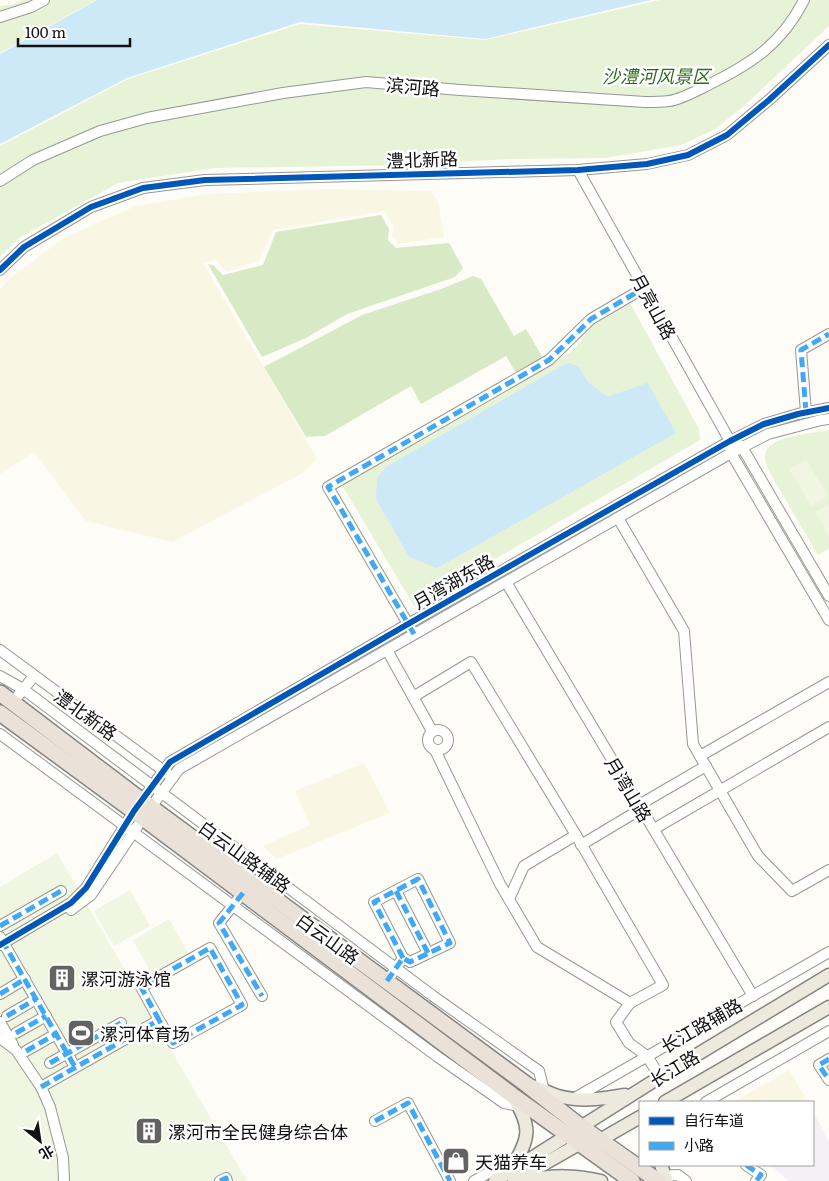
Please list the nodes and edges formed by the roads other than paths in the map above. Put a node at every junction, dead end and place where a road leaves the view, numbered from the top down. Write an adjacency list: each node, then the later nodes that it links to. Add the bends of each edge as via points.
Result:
1 (44, 0): 3 (street)
2 (804, 0): 6 (street, 滨河路, via 795,18 768,49 739,70 670,101 645,102 366,82 283,93 100,131 33,160)
3 (0, 17)
4 (829, 45): 5 (street, 澧北新路, via 728,135 688,155 647,164)
5 (578, 170): 7 (street, 澧北新路, via 205,180 143,188 91,207 24,247); 8 (street, 月亮山路)
6 (0, 181)
7 (0, 270)
8 (644, 288): 13 (street, 月亮山路); 20 (street, via 591,319 549,360 328,486)
9 (829, 334): 11 (street, via 801,350)
10 (829, 408): 11 (street, 月湾湖东路)
11 (806, 412): 13 (street, 月湾湖东路, via 764,424)
12 (829, 419): 14 (street, 月湾湖东路, via 768,434)
13 (730, 440): 14 (street); 15 (street, 月亮山路); 20 (street, 月湾湖东路)
14 (742, 447): 15 (street, 月湾湖东路); 18 (street)
15 (731, 453): 16 (street, 月湾湖东路); 19 (street, 月亮山路)
16 (618, 518): 17 (street, 月湾湖东路); 35 (street, via 684,632 693,744)
17 (506, 582): 21 (street, 月湾湖东路); 42 (street, 月湾山路)
18 (829, 596)
19 (829, 620)
20 (408, 624): 21 (street); 37 (street, 月湾湖东路, via 170,762)
21 (414, 634): 23 (street, 月湾湖东路)
22 (0, 650): 25 (street, 澧北新路)
23 (387, 650): 29 (street); 38 (street, 月湾湖东路, via 180,770)
24 (0, 676): 27 (street, 白云山路辅路)
25 (34, 676): 27 (street); 37 (street, 澧北新路)
26 (829, 682): 35 (street)
27 (23, 689): 28 (street); 39 (street, 白云山路辅路)
28 (6, 697): 43 (highway, 白云山路)
29 (413, 697): 32 (street); 47 (street, via 471,662)
30 (0, 714): 43 (highway, 白云山路)
31 (829, 727): 40 (street)
32 (432, 731): 34 (street, via 427,740); 34 (street, via 442,730 448,738 445,748)
33 (0, 734): 44 (street)
34 (435, 750): 52 (street)
35 (700, 756): 36 (street)
36 (706, 766): 40 (street); 42 (street)
37 (164, 770): 38 (street, 澧北新路); 39 (street, 月湾湖东路)
38 (174, 777): 41 (street, 月湾湖东路)
39 (151, 787): 41 (street, 白云山路辅路); 43 (street, 月湾湖东路)
40 (720, 790): 45 (street); 48 (street, via 758,856 792,891)
41 (161, 794): 43 (street, 月湾湖东路); 59 (street, 白云山路辅路)
42 (640, 807): 45 (street, 月湾山路); 47 (street)
43 (142, 809): 44 (street, 月湾湖东路); 46 (street, 月湾湖东路); 51 (highway, 白云山路); 62 (highway, 白云山路)
44 (124, 826): 46 (street); 55 (street, 月湾湖东路, via 86,888 71,903)
45 (654, 829): 65 (street, 月湾山路)
46 (133, 832): 53 (street); 55 (street, 月湾湖东路, via 90,895 71,910)
47 (579, 840): 52 (street, via 524,866); 67 (street, via 663,984)
48 (829, 870)
49 (61, 891): 54 (street)
50 (396, 891): 57 (street); 57 (street, via 418,880 450,942); 58 (street, via 374,902)
51 (243, 893): 53 (street); 89 (highway, 白云山路)
52 (509, 899): 67 (street, via 537,947)
53 (232, 906): 64 (street, via 219,923); 89 (street, via 504,1103)
54 (0, 926)
55 (2, 945): 61 (street)
56 (829, 952): 65 (street, 长江路辅路)
57 (428, 953): 58 (street, via 410,962)
58 (403, 958): 59 (street)
59 (396, 968): 62 (street); 89 (street, 白云山路辅路, via 539,1072)
60 (829, 975): 83 (main road, 长江路)
61 (25, 979): 63 (street); 66 (street)
62 (387, 981): 89 (highway, 白云山路, via 526,1084)
63 (0, 994)
64 (262, 996)
65 (753, 996): 79 (street, 长江路辅路)
66 (36, 999): 69 (street); 70 (street)
67 (630, 1003): 79 (street, via 616,1022 629,1043)
68 (829, 1007): 86 (main road, 长江路)
69 (46, 1016): 74 (street); 75 (street)
70 (3, 1019): 77 (street)
71 (159, 1020): 71 (street, via 141,987 210,948 242,1005 172,1043); 82 (street)
72 (121, 1023): 78 (street)
73 (829, 1031): 92 (street)
74 (16, 1033)
75 (56, 1034): 77 (street); 78 (street)
76 (0, 1038): 77 (street)
77 (21, 1050): 85 (street)
78 (67, 1053): 81 (street); 82 (street)
79 (647, 1056): 83 (street); 88 (street, 长江路辅路)
80 (829, 1058): 84 (street, via 819,1065)
81 (50, 1063)
82 (75, 1067): 85 (street)
83 (660, 1077): 87 (main road, 长江路)
84 (829, 1080)
85 (41, 1087): 104 (street, via 50,1107 63,1158)
86 (684, 1091): 90 (main road, 长江路); 91 (main road)
87 (632, 1094): 88 (main road, via 597,1100); 95 (main road, 长江路)
88 (573, 1099): 89 (main road, via 558,1096)
89 (531, 1100): 95 (highway, 白云山路); 101 (main road)
90 (667, 1101)
91 (678, 1101)
92 (708, 1101)
93 (639, 1118): 96 (main road, 长江路)
94 (375, 1121): 107 (street, via 408,1102)
95 (574, 1130): 96 (highway, 白云山路); 97 (highway, 白云山路); 101 (main road, 长江路)
96 (600, 1140): 97 (main road, 长江路); 98 (highway, 白云山路)
97 (579, 1144): 101 (main road, 长江路); 102 (highway, 白云山路)
98 (639, 1163)
99 (643, 1166): 103 (highway, 白云山路)
100 (748, 1166): 113 (street, via 761,1175)
101 (522, 1173): 108 (street, via 504,1164); 109 (main road, 长江路); 110 (main road)
102 (621, 1176): 111 (highway, 白云山路)
103 (660, 1176): 112 (street, via 678,1175)
104 (64, 1181)
105 (220, 1181): 106 (street, via 226,1178)
106 (227, 1181)
107 (450, 1181)
108 (474, 1181)
109 (495, 1181)
110 (602, 1181)
111 (632, 1181)
112 (686, 1181)
113 (756, 1181)

